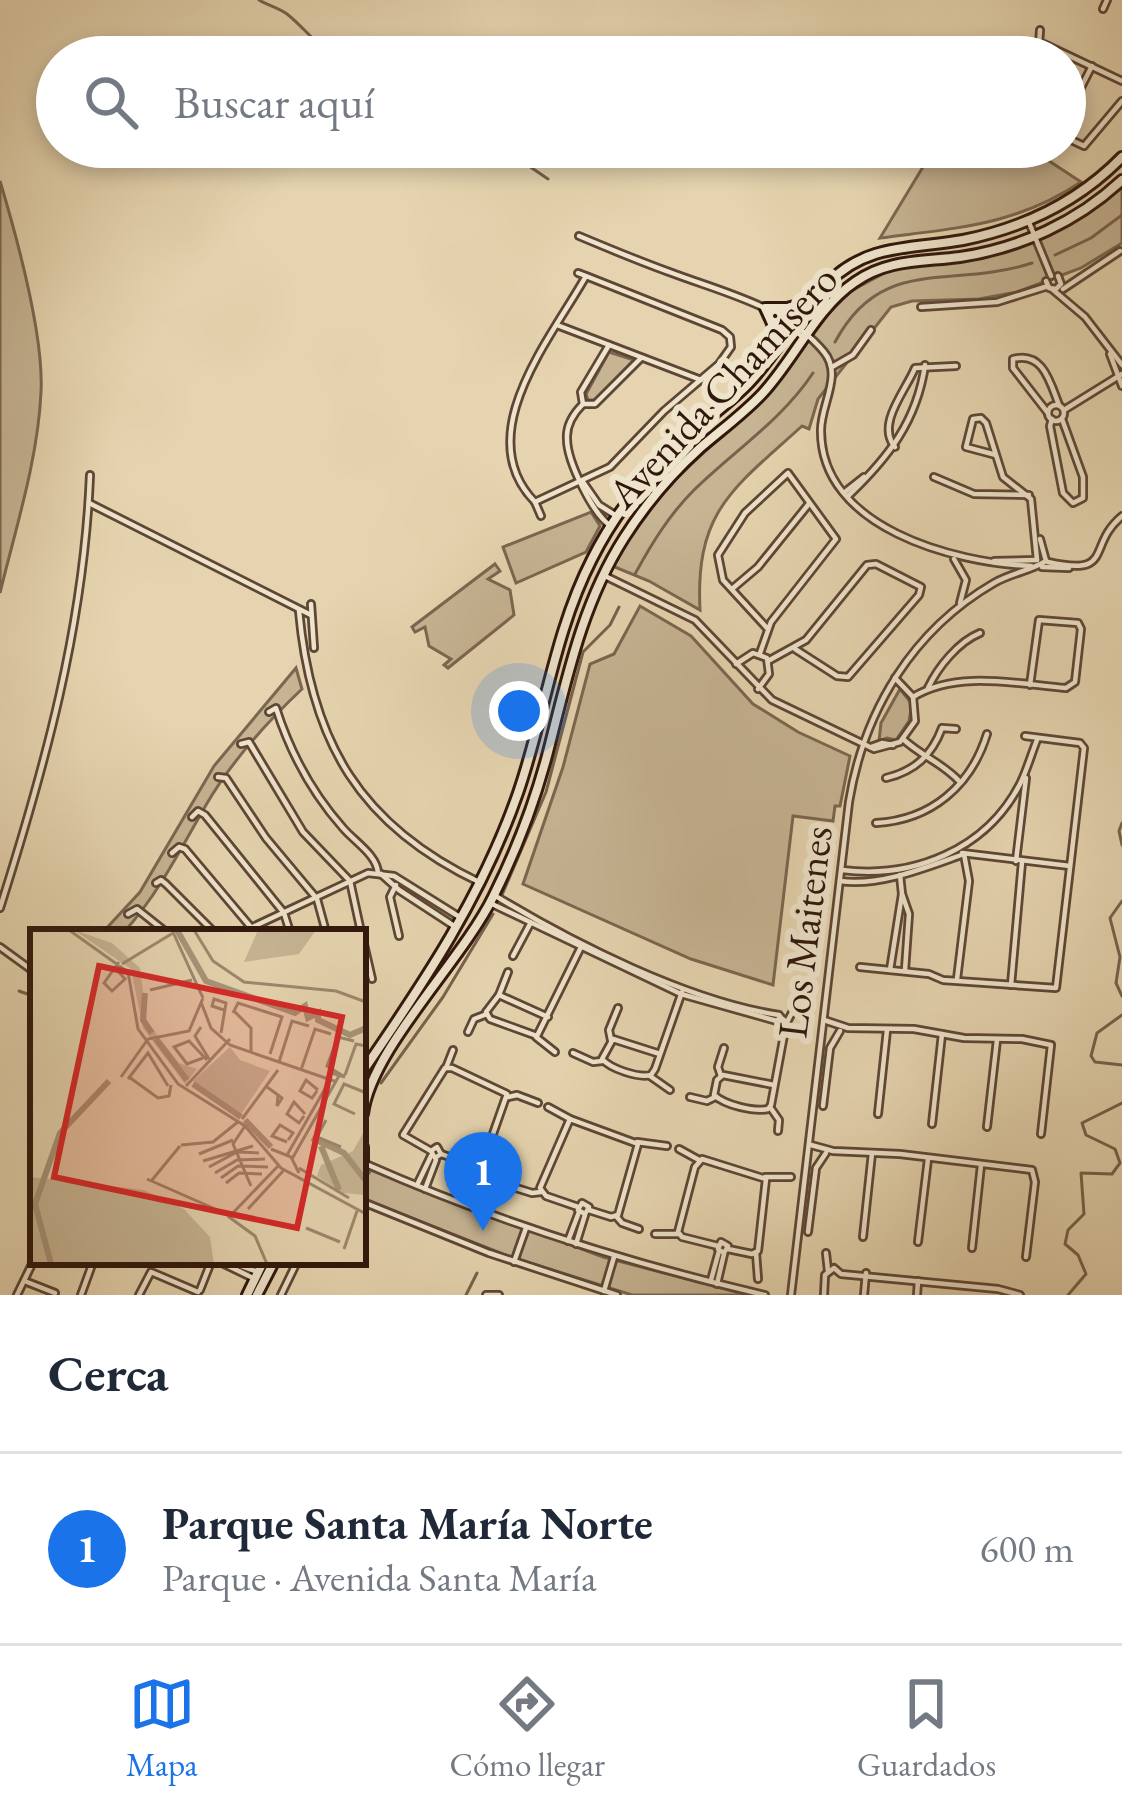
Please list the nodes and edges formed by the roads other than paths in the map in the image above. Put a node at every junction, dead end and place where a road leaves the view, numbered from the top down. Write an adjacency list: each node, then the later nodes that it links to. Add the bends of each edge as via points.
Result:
1 (1107, 0): 2 (street)
2 (1103, 10)
3 (1040, 30): 4 (street)
4 (1040, 36)
5 (1086, 64): 6 (street)
6 (1091, 66): 7 (street); 8 (street)
7 (1086, 76)
8 (1122, 81)
9 (1122, 101): 10 (street)
10 (1086, 142)
11 (1122, 157): 13 (street, Avenida Chamisero, via 1076,196)
12 (1122, 180): 15 (street, Avenida Chamisero)
13 (1028, 220): 15 (street); 22 (street, Avenida Chamisero, via 963,240 878,251 844,269)
14 (579, 236): 25 (street)
15 (1035, 236): 18 (street); 29 (street, Avenida Chamisero, via 982,253 878,268 843,292)
16 (1120, 251): 20 (street)
17 (578, 273): 19 (street)
18 (1051, 275): 20 (street); 21 (street)
19 (586, 277): 26 (street); 39 (street, via 727,333 729,353)
20 (1062, 286): 21 (street); 23 (street)
21 (1050, 288): 23 (street); 24 (street)
22 (814, 300): 25 (street); 27 (street, Avenida Chamisero)
23 (1069, 301): 31 (street)
24 (921, 307)
25 (765, 308): 27 (street); 32 (street)
26 (557, 325): 30 (street); 54 (street, via 512,420 515,466)
27 (794, 328): 29 (street); 32 (street, Avenida Chamisero)
28 (871, 330): 37 (street)
29 (807, 338): 37 (street); 60 (street, Avenida Chamisero, via 763,393 664,484)
30 (609, 345): 33 (street); 41 (street, via 580,392)
31 (1109, 348): 34 (street); 38 (street)
32 (775, 352): 59 (street, Avenida Chamisero, via 656,467)
33 (641, 358): 39 (street); 41 (street, via 595,404)
34 (1122, 364)
35 (925, 365): 36 (street); 45 (street); 45 (street, via 914,370 889,421)
36 (956, 366)
37 (832, 367): 51 (street, via 822,442)
38 (1120, 375): 40 (street); 42 (street)
39 (701, 380): 49 (street, via 608,469)
40 (1122, 386)
41 (583, 404): 49 (street, via 566,436)
42 (1062, 408): 43 (street, via 1053,406); 43 (street, via 1036,361 1013,359); 44 (street)
43 (1050, 416): 44 (street); 44 (street, via 1063,493 1073,503 1084,485)
44 (1062, 418)
45 (895, 447): 51 (street)
46 (996, 455): 46 (street, via 986,423 975,418 965,446); 50 (street)
47 (90, 475): 55 (street)
48 (934, 477): 53 (street)
49 (583, 482): 54 (street); 59 (street)
50 (1010, 484): 52 (street); 53 (street)
51 (847, 494): 61 (street, via 898,534)
52 (1029, 495): 53 (street); 62 (street)
53 (1007, 497)
54 (535, 502): 57 (street)
55 (89, 503): 67 (street); 111 (street, via 64,686)
56 (808, 505): 64 (street); 64 (street, via 788,472 754,503 719,550 719,572); 69 (street, via 836,538)
57 (541, 516)
58 (1122, 516): 62 (street, via 1093,561 1070,568)
59 (612, 525): 60 (street); 106 (street, Avenida Chamisero, via 562,630 520,785)
60 (621, 542): 63 (street, Avenida Chamisero)
61 (950, 556): 62 (street); 66 (street, via 967,584)
62 (1040, 562): 66 (street, Los Maitenes)
63 (603, 575): 75 (street, via 691,617); 110 (street, Avenida Chamisero, via 578,635 536,791)
64 (732, 589): 69 (street)
65 (310, 604): 68 (street)
66 (956, 608): 76 (street, Los Maitenes)
67 (299, 611): 68 (street); 106 (street, via 310,690 346,773 399,833)
68 (311, 615): 71 (street)
69 (767, 628): 73 (street)
70 (980, 633): 78 (street)
71 (314, 648)
72 (795, 649): 72 (street, via 867,565 919,584 920,593 848,677); 74 (street)
73 (760, 653): 74 (street); 75 (street)
74 (768, 661): 79 (street)
75 (736, 664): 79 (street)
76 (895, 677): 80 (street); 88 (street, Los Maitenes)
77 (1030, 685): 77 (street, via 1074,684 1078,623 1039,620); 78 (street)
78 (928, 688): 80 (street)
79 (758, 689): 88 (street)
80 (913, 697): 85 (street, via 915,721)
81 (269, 712): 102 (street, via 276,708 316,793)
82 (956, 728): 89 (street, via 942,728)
83 (987, 734): 92 (street)
84 (1024, 736): 86 (street)
85 (903, 739): 88 (street); 89 (street)
86 (1037, 740): 93 (street); 99 (street, via 1084,748)
87 (242, 744): 103 (street, via 249,742 295,820)
88 (862, 745): 100 (street, Los Maitenes)
89 (927, 757): 91 (street); 92 (street)
90 (218, 777): 109 (street)
91 (886, 778)
92 (962, 783): 95 (street, via 925,812)
93 (1020, 791): 96 (street); 98 (street)
94 (192, 817): 112 (street, via 205,815)
95 (876, 823)
96 (961, 852): 98 (street); 101 (street); 136 (street, via 969,881)
97 (172, 853): 118 (street, via 185,849)
98 (1019, 861): 99 (street); 137 (street)
99 (1071, 866): 137 (street, via 1056,988)
100 (841, 870): 101 (street); 104 (street, Los Maitenes)
101 (899, 872): 104 (street); 108 (street)
102 (380, 873): 103 (street); 105 (street)
103 (349, 880): 109 (street); 121 (street)
104 (840, 881): 144 (street, Los Maitenes)
105 (397, 883): 114 (street); 122 (street); 123 (street, via 390,897)
106 (481, 883): 114 (street, Avenida Chamisero)
107 (156, 884): 117 (street, via 166,884)
108 (902, 894): 132 (street); 134 (street, via 909,914)
109 (317, 899): 112 (street); 120 (street)
110 (492, 899): 115 (street); 129 (street, Avenida Chamisero)
111 (0, 908)
112 (284, 913): 118 (street); 119 (street)
113 (128, 914): 116 (street, via 144,912)
114 (464, 917): 122 (street, Avenida Chamisero)
115 (531, 922): 125 (street); 128 (street)
116 (163, 929)
117 (211, 929)
118 (254, 929)
119 (289, 929)
120 (325, 929)
121 (360, 929)
122 (457, 930): 127 (street, Avenida Chamisero)
123 (399, 936)
124 (0, 946): 131 (street)
125 (582, 946): 138 (street); 143 (street)
126 (366, 953): 135 (street)
127 (443, 955): 129 (street); 160 (street, Avenida Chamisero)
128 (513, 956)
129 (453, 964): 169 (street, Avenida Chamisero, via 379,1065)
130 (860, 967): 132 (street)
131 (30, 969)
132 (890, 970): 134 (street)
133 (508, 972): 139 (street)
134 (905, 972): 136 (street)
135 (372, 979)
136 (957, 981): 137 (street)
137 (1011, 985)
138 (683, 991): 145 (street, via 779,1015); 158 (street)
139 (500, 995): 142 (street); 143 (street)
140 (796, 1005): 145 (street)
141 (618, 1008): 152 (street)
142 (487, 1014): 149 (street); 151 (street)
143 (548, 1017): 151 (street)
144 (824, 1020): 146 (street); 148 (street, Los Maitenes)
145 (786, 1024): 164 (street)
146 (844, 1029): 147 (street); 148 (street); 171 (street, via 830,1048)
147 (887, 1030): 150 (street); 174 (street)
148 (822, 1031): 181 (street, Los Maitenes)
149 (468, 1032)
150 (942, 1034): 153 (street); 176 (street)
151 (536, 1037): 156 (street)
152 (611, 1040): 158 (street); 159 (street)
153 (997, 1040): 177 (street); 179 (street, via 1051,1045)
154 (724, 1048): 163 (street)
155 (453, 1050): 161 (street)
156 (556, 1052)
157 (573, 1053): 159 (street)
158 (659, 1054): 162 (street)
159 (602, 1060): 162 (street)
160 (366, 1067)
161 (446, 1067): 166 (street); 187 (street, via 402,1136)
162 (650, 1076): 165 (street)
163 (721, 1076): 164 (street); 168 (street)
164 (774, 1085): 173 (street)
165 (670, 1090)
166 (508, 1097): 170 (street); 192 (street)
167 (690, 1097): 168 (street)
168 (715, 1097): 173 (street)
169 (366, 1098)
170 (538, 1103)
171 (824, 1106)
172 (548, 1107): 175 (street)
173 (770, 1107): 178 (street)
174 (878, 1114)
175 (571, 1119): 180 (street); 199 (street)
176 (932, 1124)
177 (987, 1127)
178 (778, 1131)
179 (1041, 1134)
180 (637, 1142): 182 (street); 202 (street)
181 (808, 1145): 184 (street); 186 (street, Los Maitenes)
182 (667, 1146)
183 (679, 1149): 188 (street)
184 (829, 1152): 185 (street); 186 (street); 205 (street, via 816,1168)
185 (872, 1153): 189 (street); 208 (street)
186 (808, 1154): 253 (street, Los Maitenes)
187 (435, 1155): 192 (street); 196 (street); 198 (street)
188 (699, 1160): 194 (street); 207 (street)
189 (928, 1160): 191 (street); 210 (street)
190 (366, 1165): 196 (street)
191 (982, 1165): 212 (street); 217 (street, via 1035,1173)
192 (480, 1168): 195 (street)
193 (790, 1177): 194 (street)
194 (765, 1178): 215 (street)
195 (500, 1183)
196 (417, 1185): 198 (street)
197 (513, 1187): 199 (street)
198 (425, 1189): 203 (street)
199 (541, 1192): 201 (street)
200 (366, 1203): 218 (street)
201 (583, 1211): 202 (street); 209 (street); 211 (street)
202 (616, 1216): 204 (street)
203 (526, 1227): 209 (street); 218 (street)
204 (639, 1229)
205 (808, 1232)
206 (655, 1234): 207 (street)
207 (678, 1234): 213 (street)
208 (862, 1237)
209 (568, 1241): 211 (street)
210 (918, 1242)
211 (577, 1244): 216 (street)
212 (972, 1248)
213 (722, 1250): 215 (street); 236 (street)
214 (826, 1252): 228 (street)
215 (756, 1253): 233 (street)
216 (614, 1256): 236 (street); 240 (street)
217 (1026, 1257)
218 (514, 1262): 238 (street)
219 (32, 1265): 235 (street)
220 (92, 1265): 244 (street)
221 (147, 1265): 229 (street)
222 (210, 1265): 242 (street)
223 (229, 1265): 232 (street)
224 (236, 1265): 232 (street)
225 (262, 1265): 232 (street)
226 (272, 1265): 247 (street)
227 (295, 1265): 248 (street)
228 (828, 1271): 230 (street); 237 (street)
229 (149, 1273): 242 (street); 245 (street)
230 (841, 1274): 231 (street); 237 (street)
231 (866, 1274): 234 (street); 255 (street)
232 (257, 1275): 246 (street)
233 (758, 1279)
234 (918, 1281): 239 (street); 256 (street)
235 (27, 1282): 241 (street); 243 (street)
236 (714, 1283): 252 (street)
237 (827, 1283): 254 (street)
238 (590, 1291): 240 (street)
239 (970, 1291): 257 (street)
240 (601, 1292): 251 (street)
241 (56, 1293)
242 (198, 1294)
243 (17, 1295)
244 (81, 1295)
245 (139, 1295)
246 (247, 1295)
247 (257, 1295)
248 (280, 1295)
249 (486, 1295): 250 (street)
250 (499, 1295)
251 (617, 1295)
252 (765, 1295)
253 (790, 1295)
254 (826, 1295)
255 (864, 1295)
256 (917, 1295)
257 (1020, 1295)

